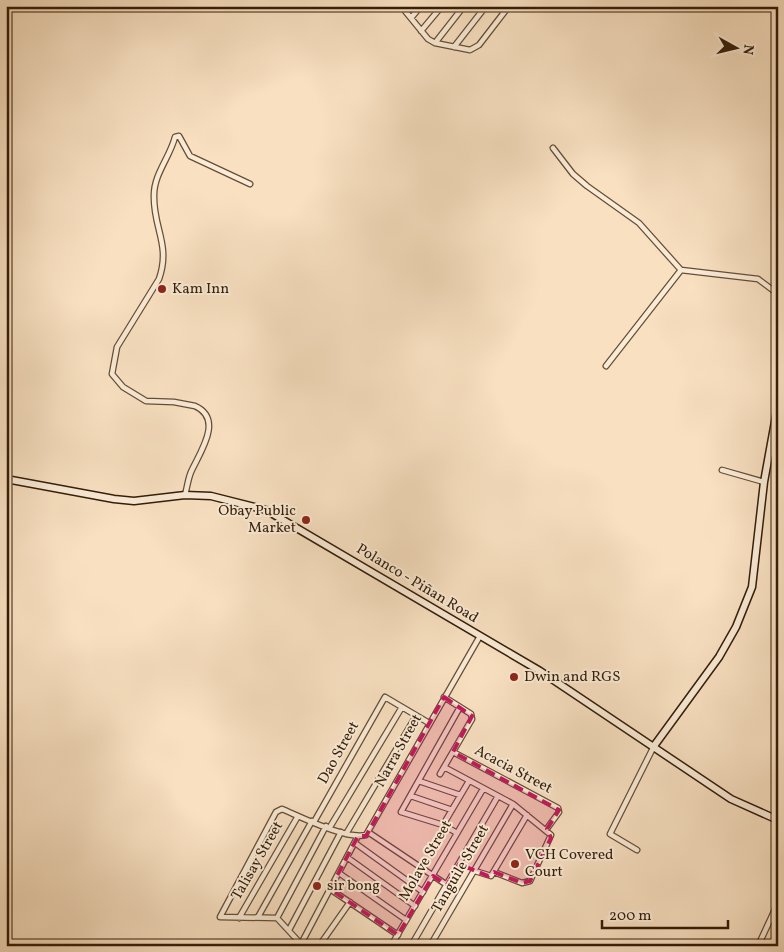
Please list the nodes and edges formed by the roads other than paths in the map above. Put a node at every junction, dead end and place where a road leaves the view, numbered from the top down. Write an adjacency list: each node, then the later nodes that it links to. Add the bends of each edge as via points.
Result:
1 (401, 6): 7 (street)
2 (421, 6): 7 (street)
3 (442, 6): 8 (street)
4 (464, 6): 9 (street)
5 (486, 6): 10 (street)
6 (509, 6): 10 (street, via 476,47 470,50)
7 (411, 18): 8 (street)
8 (421, 31): 9 (street)
9 (435, 43): 10 (street)
10 (454, 47)
11 (553, 148): 13 (street, via 573,174 639,223)
12 (250, 184): 20 (street, via 190,156 179,136 175,137 158,173 154,193 157,224 165,253 163,268 117,347 111,370 114,379 138,398 195,406 208,417 209,430)
13 (681, 270): 14 (street, via 758,279); 15 (street)
14 (778, 294)
15 (606, 366)
16 (778, 405): 19 (main road)
17 (722, 470): 19 (street)
18 (6, 479): 20 (main road, Polanco - Piñan Road, via 114,499 152,500)
19 (764, 482): 27 (main road, via 754,579 741,614 710,670)
20 (185, 495): 21 (main road, Polanco - Piñan Road, via 211,496 266,510)
21 (480, 636): 22 (street, Narra Street); 27 (main road, Polanco - Piñan Road)
22 (444, 697): 24 (street); 26 (street, Narra Street)
23 (402, 706): 25 (street); 42 (street, Dao Street, via 386,696); 44 (street)
24 (460, 707): 28 (street, via 472,716); 32 (street)
25 (416, 716): 26 (street); 47 (street)
26 (429, 723): 46 (street, Narra Street)
27 (654, 746): 41 (main road, Polanco - Piñan Road, via 731,799); 51 (street, via 610,834)
28 (453, 752): 29 (street); 45 (street, Acacia Street, via 558,808 559,812)
29 (444, 767): 30 (street); 31 (street)
30 (440, 774)
31 (469, 780): 33 (street); 34 (street)
32 (419, 781): 34 (street); 35 (street)
33 (483, 789): 36 (street); 48 (street, Molave Street)
34 (460, 795): 38 (street)
35 (411, 796): 38 (street); 43 (street, via 402,814)
36 (498, 796): 37 (street); 57 (street)
37 (513, 804): 39 (street); 53 (street, Tanguile Street)
38 (452, 810): 43 (street)
39 (527, 815): 45 (street); 55 (street)
40 (298, 816): 42 (street); 64 (street, Talisay Street); 64 (street, via 280,809 272,821 220,917)
41 (778, 820)
42 (313, 821): 44 (street); 63 (street, Dao Street)
43 (443, 824): 48 (street)
44 (328, 827): 47 (street); 65 (street)
45 (546, 830): 55 (street, via 551,836 530,881 522,883)
46 (368, 832): 49 (street, Narra Street); 56 (street)
47 (343, 833): 49 (street); 67 (street)
48 (457, 833): 56 (street, Molave Street)
49 (361, 836): 50 (street)
50 (355, 843): 52 (street); 59 (street)
51 (637, 850)
52 (348, 858): 54 (street); 62 (street)
53 (475, 871): 55 (street); 73 (street, Tanguile Street)
54 (339, 873): 58 (street); 66 (street)
55 (492, 874)
56 (433, 876): 57 (street); 59 (street, Molave Street)
57 (447, 885): 72 (street)
58 (330, 889): 60 (street); 69 (street)
59 (423, 892): 62 (street, Molave Street)
60 (350, 902): 68 (street); 70 (street)
61 (778, 903): 74 (street)
62 (415, 906): 66 (street, Molave Street)
63 (258, 917): 64 (street); 65 (street)
64 (239, 918)
65 (277, 918): 67 (street)
66 (406, 920): 68 (street, Molave Street)
67 (289, 930): 69 (street)
68 (398, 935): 71 (street, Molave Street)
69 (302, 945)
70 (319, 946)
71 (391, 946)
72 (411, 946)
73 (430, 946)
74 (758, 946)

